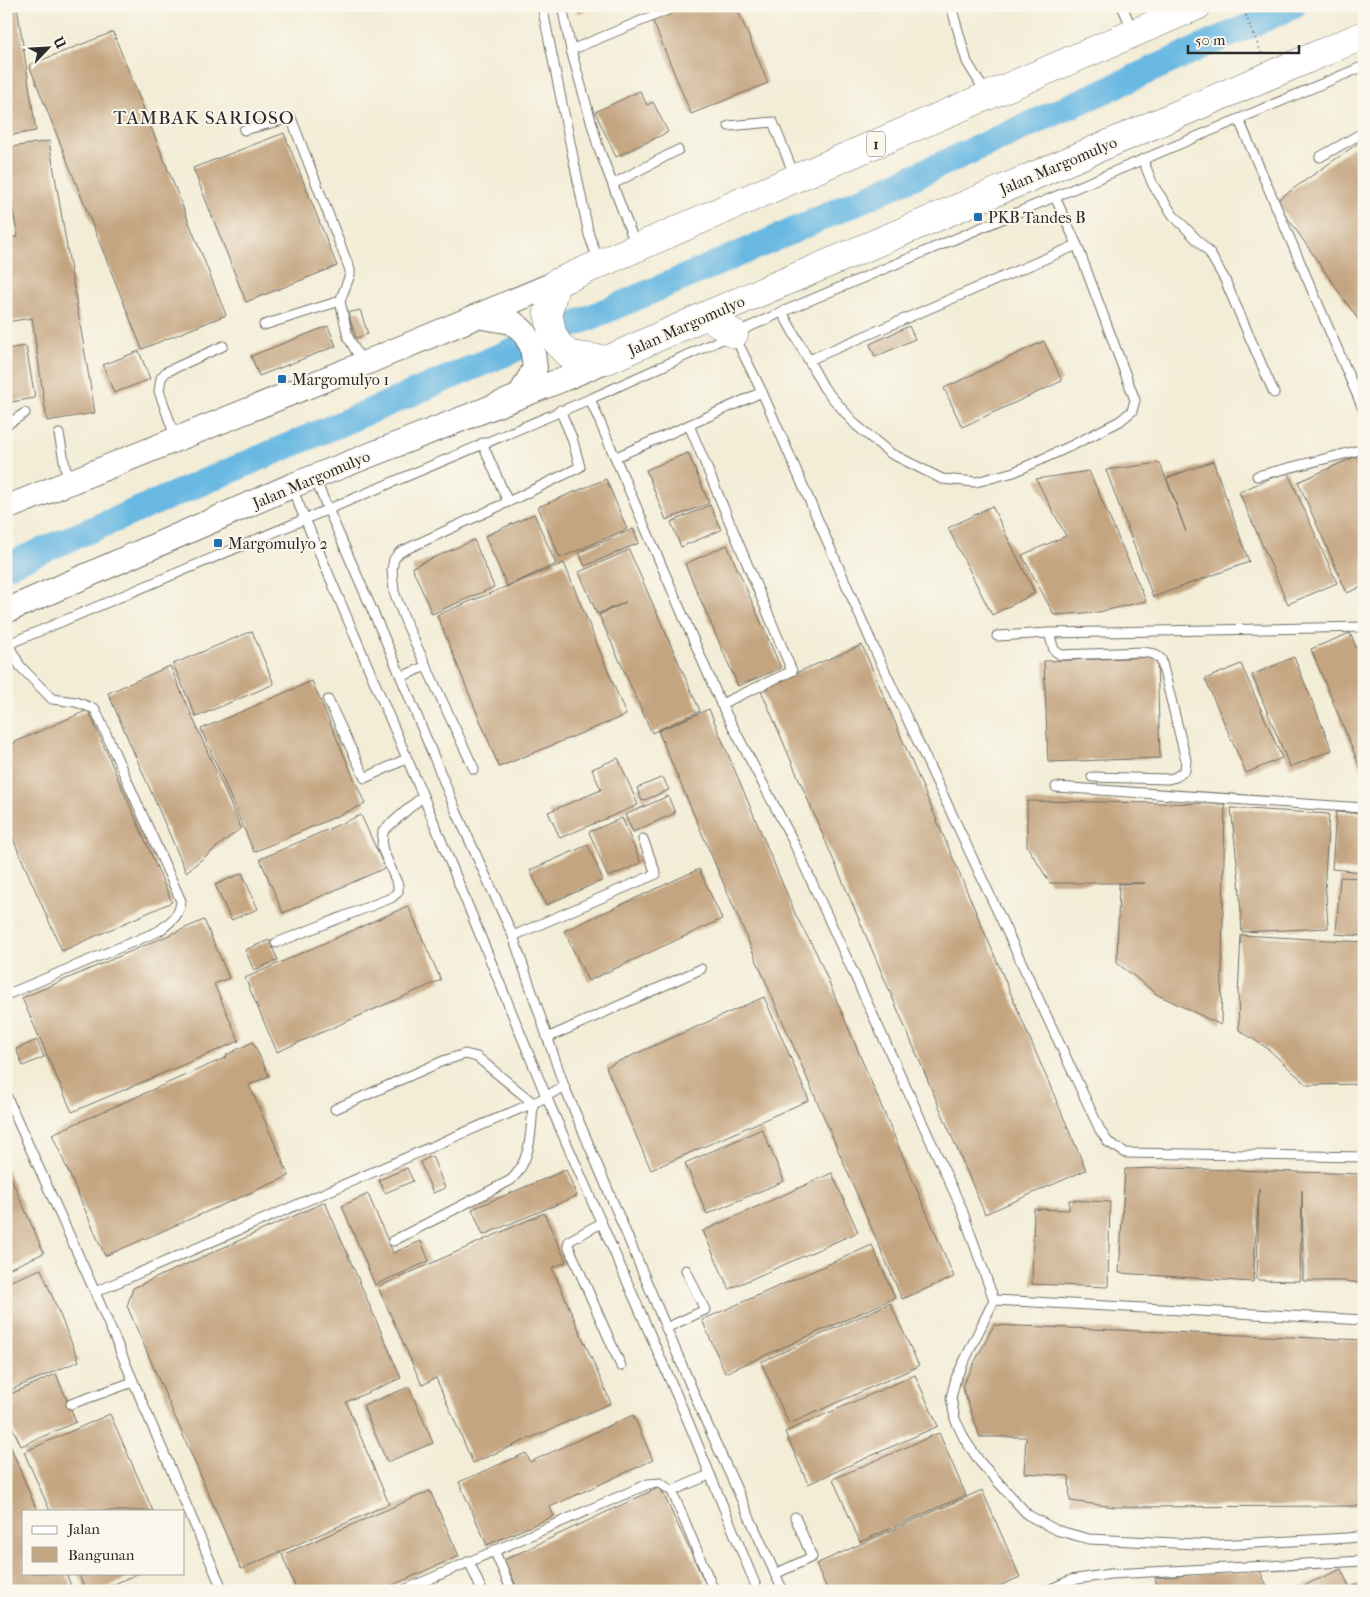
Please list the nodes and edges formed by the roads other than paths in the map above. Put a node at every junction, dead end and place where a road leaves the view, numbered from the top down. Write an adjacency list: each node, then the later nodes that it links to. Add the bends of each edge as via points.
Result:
1 (542, 6): 24 (lane, via 589,235)
2 (562, 6): 9 (lane)
3 (677, 6): 9 (lane)
4 (951, 6): 11 (lane, via 967,62)
5 (1122, 6): 7 (lane)
6 (1197, 6): 7 (highway, 1)
7 (1134, 33): 11 (highway, 1)
8 (1364, 35): 28 (highway, Jalan Margomulyo)
9 (571, 50): 20 (lane)
10 (1363, 69): 12 (lane)
11 (988, 96): 19 (highway, 1)
12 (1239, 120): 18 (lane); 41 (lane)
13 (729, 126): 19 (lane, via 773,122)
14 (244, 130): 26 (lane, via 291,118 350,270)
15 (1364, 132): 17 (lane)
16 (678, 150): 20 (lane)
17 (1320, 158)
18 (1143, 160): 21 (lane); 37 (lane, via 1153,185 1173,214 1209,252 1224,278)
19 (796, 178): 23 (highway, 1)
20 (612, 184): 23 (lane)
21 (1055, 198): 22 (lane); 27 (lane)
22 (1077, 245): 34 (lane); 34 (lane, via 1135,400 1132,411 1120,421 1014,472 976,482 942,479 890,453 856,425 824,388)
23 (636, 248): 24 (highway, 1)
24 (600, 263): 25 (highway, 1)
25 (556, 283): 29 (main road); 33 (highway, via 548,313 558,344 569,355)
26 (340, 301): 30 (lane); 35 (lane, via 348,337)
27 (782, 312): 31 (lane); 34 (lane)
28 (707, 315): 31 (highway); 33 (highway, Jalan Margomulyo)
29 (477, 316): 35 (main road); 38 (main road, via 512,322 523,331 532,346 535,368)
30 (264, 325)
31 (734, 334): 36 (lane); 39 (lane)
32 (223, 346): 46 (lane, via 166,372 161,378 159,391)
33 (607, 360): 38 (main road, Jalan Margomulyo)
34 (808, 360)
35 (363, 364): 46 (main road)
36 (762, 392): 44 (lane); 84 (lane, via 874,648 1108,1142 1126,1153)
37 (1274, 393)
38 (520, 395): 51 (main road, Jalan Margomulyo)
39 (590, 399): 40 (lane); 49 (lane)
40 (560, 410): 47 (lane); 54 (lane, via 580,467)
41 (1364, 411)
42 (26, 413): 43 (lane)
43 (6, 425)
44 (689, 425): 49 (lane); 66 (lane, via 792,671)
45 (59, 434): 52 (lane)
46 (176, 440): 52 (main road)
47 (482, 444): 54 (lane); 56 (lane)
48 (1364, 449): 50 (lane)
49 (616, 456): 66 (lane)
50 (1257, 476)
51 (314, 477): 53 (main road, Jalan Margomulyo); 56 (lane)
52 (68, 483): 55 (main road)
53 (292, 486): 57 (lane); 58 (main road, Jalan Margomulyo)
54 (508, 502): 63 (lane, via 400,552 394,559 394,592)
55 (6, 508)
56 (328, 510): 57 (lane); 64 (lane)
57 (304, 519): 62 (lane); 67 (lane)
58 (6, 611)
59 (1364, 627): 60 (lane)
60 (1049, 633): 61 (lane); 69 (lane, via 1054,650 1061,655 1143,652 1154,654 1160,660 1186,760 1185,770 1168,779)
61 (997, 636)
62 (7, 645): 77 (lane, via 20,666 52,699 76,702 95,709 181,901 175,918 159,930)
63 (426, 666): 64 (lane); 68 (lane)
64 (401, 678): 74 (lane)
65 (328, 700): 67 (lane, via 365,778)
66 (721, 704): 89 (lane, via 792,840 961,1207)
67 (406, 759): 71 (lane)
68 (474, 768)
69 (1092, 778)
70 (1056, 787): 72 (lane)
71 (423, 796): 75 (lane, via 384,831 382,848 398,885 398,892 392,898); 81 (lane)
72 (1364, 808)
73 (643, 839): 74 (lane, via 656,874)
74 (513, 936): 78 (lane)
75 (276, 942)
76 (701, 969): 78 (lane)
77 (6, 994)
78 (547, 1038): 79 (lane)
79 (564, 1086): 81 (lane); 91 (lane)
80 (6, 1095): 88 (lane)
81 (546, 1096): 82 (lane); 85 (lane)
82 (533, 1103): 83 (lane, via 477,1058 464,1054); 86 (lane, via 530,1141 519,1173); 88 (lane)
83 (334, 1109)
84 (1364, 1157)
85 (601, 1223): 92 (lane, via 569,1241 568,1245); 96 (lane)
86 (393, 1241)
87 (686, 1270): 91 (lane, via 704,1310)
88 (95, 1292): 93 (lane)
89 (994, 1300): 90 (lane); 100 (lane, via 956,1378 951,1398 955,1420 965,1440 980,1462 1028,1515 1056,1530 1088,1539 1217,1545)
90 (1364, 1320)
91 (666, 1328): 95 (lane)
92 (621, 1366)
93 (133, 1382): 94 (lane); 105 (lane)
94 (71, 1404)
95 (703, 1415): 96 (lane); 104 (lane)
96 (688, 1421): 97 (lane)
97 (710, 1475): 98 (lane); 110 (lane)
98 (672, 1490): 101 (lane, via 660,1483 648,1484); 109 (lane)
99 (795, 1517): 104 (lane, via 812,1556)
100 (1364, 1536)
101 (494, 1550): 102 (lane); 108 (lane)
102 (469, 1561): 106 (lane); 107 (lane)
103 (1364, 1561): 112 (lane, via 1110,1574 1071,1580)
104 (775, 1574): 111 (lane)
105 (223, 1591)
106 (402, 1591)
107 (482, 1591)
108 (512, 1591)
109 (714, 1591)
110 (758, 1591)
111 (783, 1591)
112 (1046, 1591)

